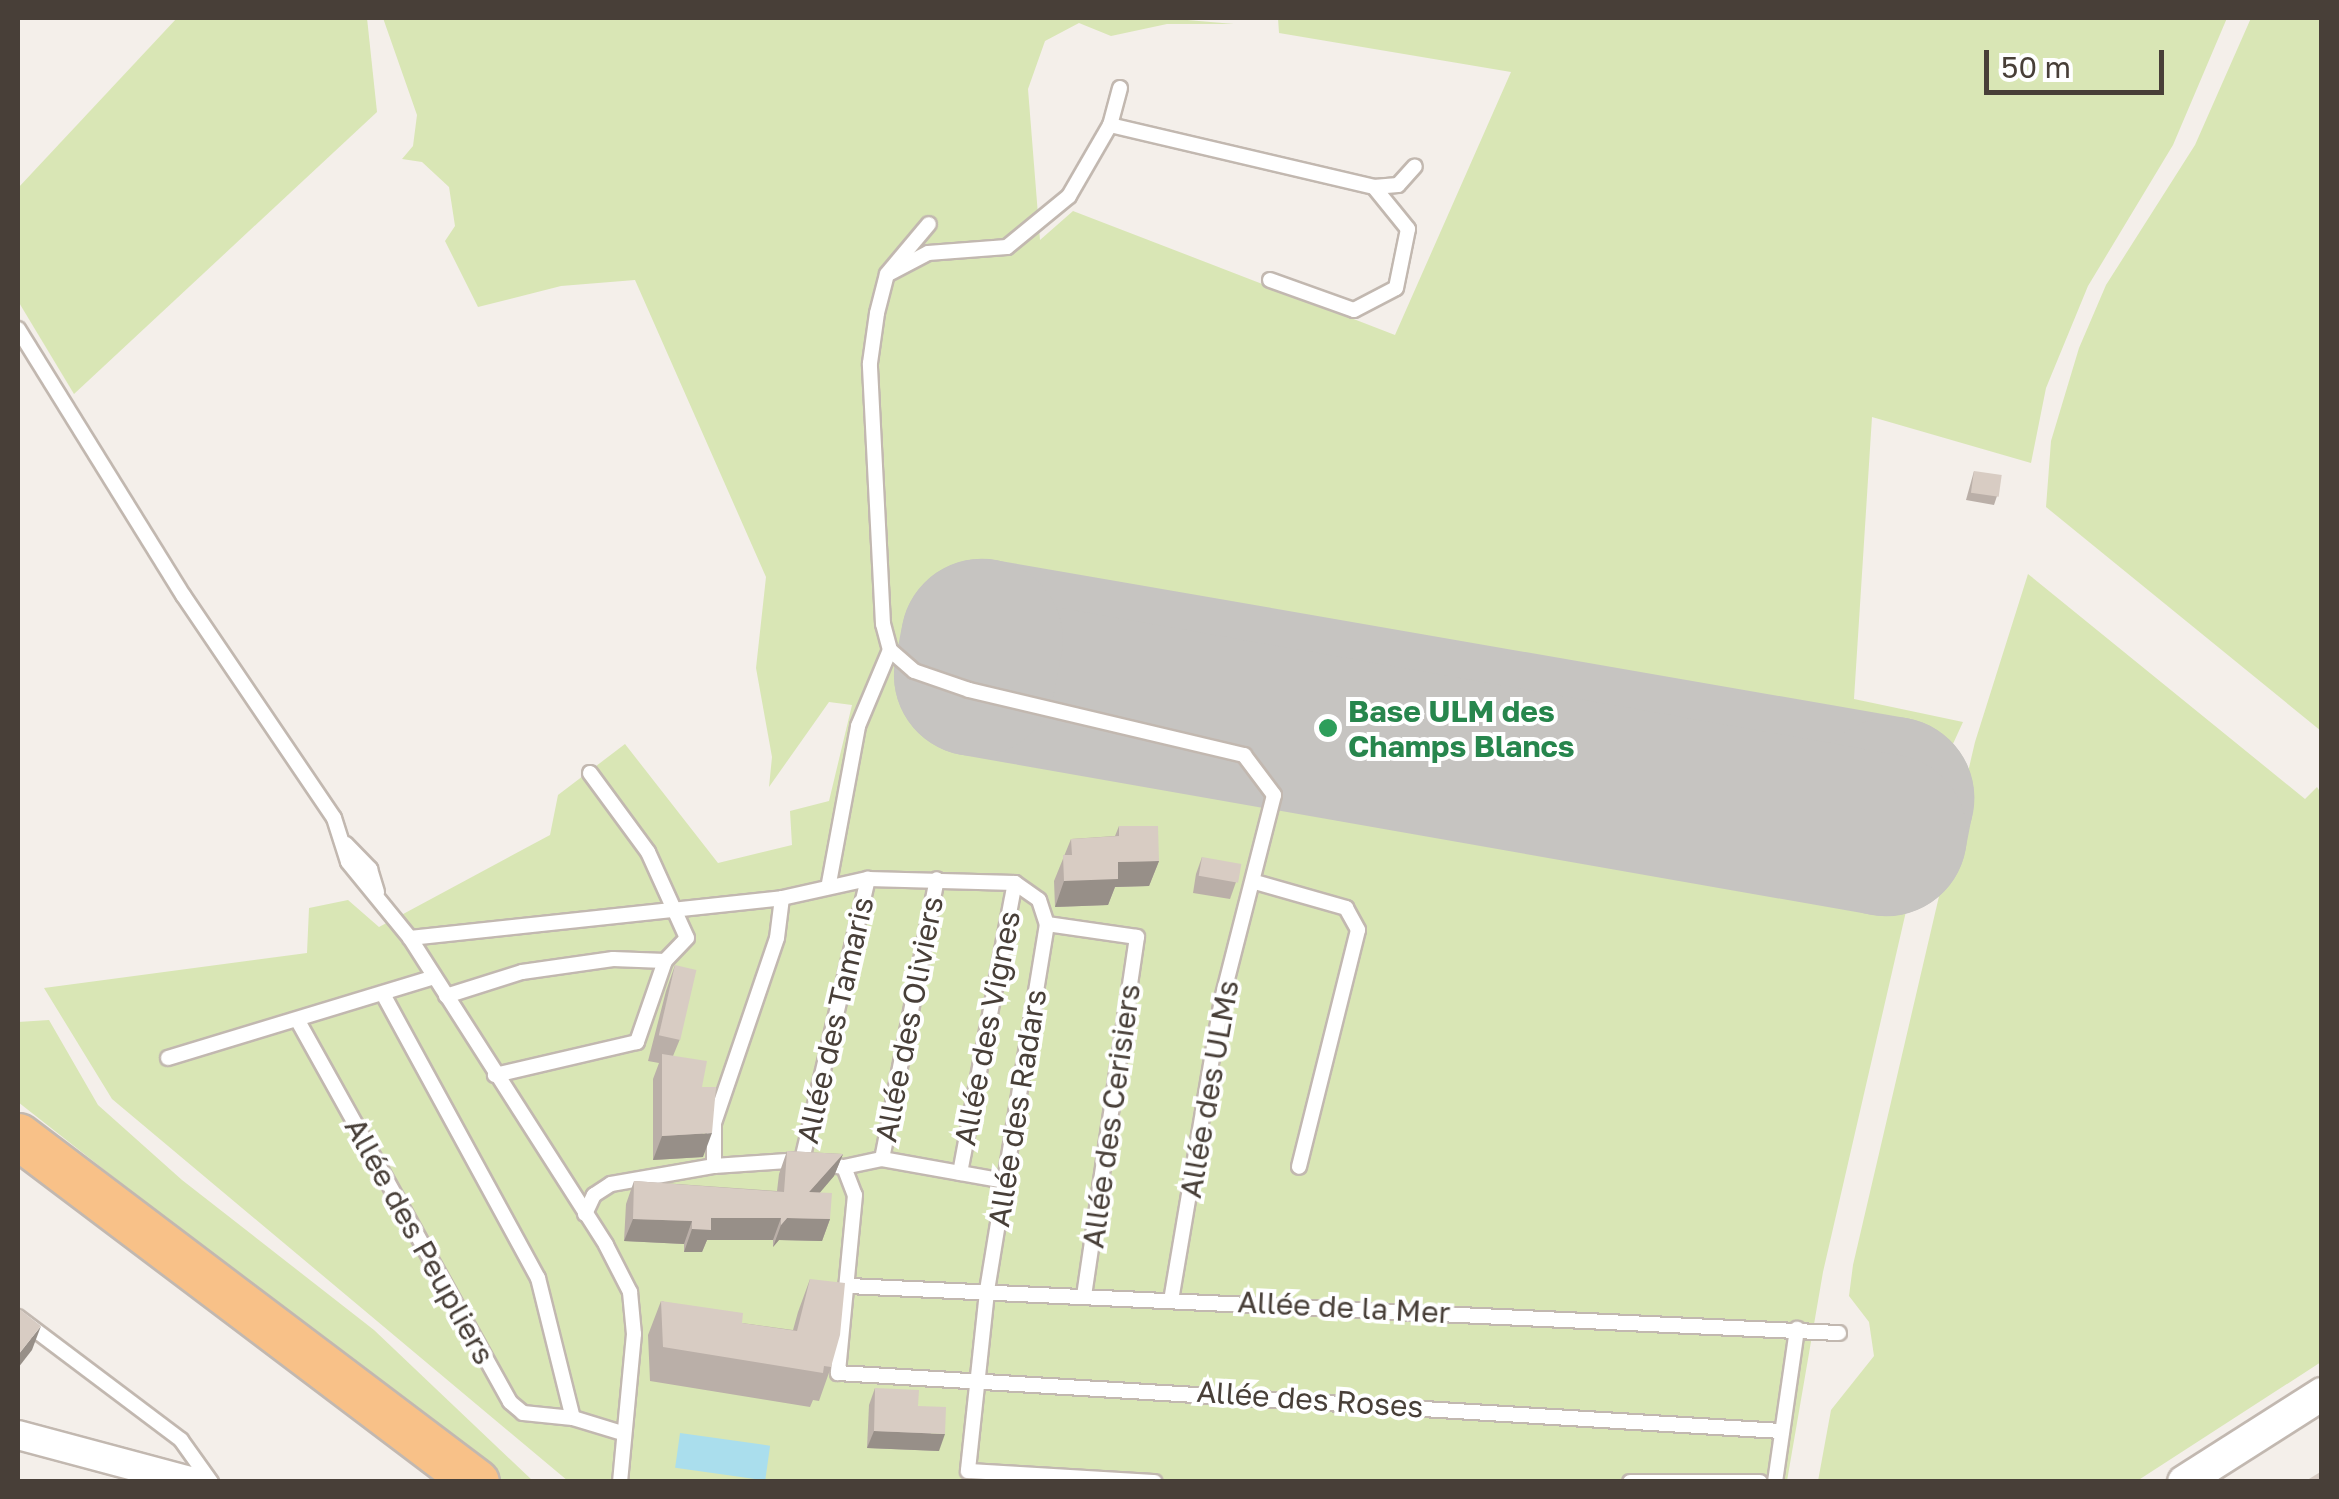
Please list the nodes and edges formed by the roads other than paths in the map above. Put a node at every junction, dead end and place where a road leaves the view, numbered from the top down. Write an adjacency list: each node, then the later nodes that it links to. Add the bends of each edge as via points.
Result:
1 (1120, 88): 2 (lane)
2 (1110, 125): 4 (lane); 6 (lane, via 1069,196 1006,247 928,253)
3 (1415, 166): 4 (lane, via 1398,185)
4 (1374, 187): 7 (lane, via 1408,229 1396,288 1354,310)
5 (930, 224): 6 (lane)
6 (888, 274): 9 (lane, via 870,363)
7 (1270, 280)
8 (18, 329): 19 (lane)
9 (890, 650): 13 (lane, Allée des ULMs, via 914,671 970,690 1244,755 1274,795); 14 (lane, via 858,726)
10 (590, 774): 17 (lane, via 648,852)
11 (868, 879): 12 (lane); 14 (lane); 29 (lane, Allée des Tamaris)
12 (937, 879): 15 (lane); 28 (lane, Allée des Oliviers)
13 (1255, 882): 31 (lane, via 1346,908 1358,930); 39 (lane, Allée des ULMs, via 1222,999)
14 (830, 883): 16 (lane)
15 (1014, 884): 18 (lane, via 1038,900); 33 (lane, Allée des Vignes)
16 (782, 898): 17 (lane); 30 (lane, via 778,938 714,1123)
17 (674, 907): 19 (lane); 20 (lane, via 687,938)
18 (1046, 924): 34 (lane, Allée des Radars); 38 (lane, Allée des Cerisiers, via 1138,937)
19 (410, 938): 21 (lane)
20 (665, 961): 23 (lane, via 613,959 522,972); 26 (lane, via 637,1042)
21 (434, 977): 22 (lane); 23 (lane)
22 (383, 994): 24 (lane); 46 (lane, via 538,1278)
23 (446, 996): 26 (lane)
24 (298, 1021): 25 (lane); 46 (lane, Allée des Peupliers, via 510,1402 523,1413)
25 (168, 1058)
26 (495, 1075): 35 (lane)
27 (18, 1139): 53 (highway); 54 (highway)
28 (882, 1158): 32 (lane); 33 (lane)
29 (802, 1160): 30 (lane); 32 (lane)
30 (714, 1166): 35 (lane, via 611,1184 594,1195)
31 (1299, 1167)
32 (844, 1168): 36 (lane, via 855,1196)
33 (960, 1174): 34 (lane)
34 (1004, 1181): 37 (lane, Allée des Radars)
35 (585, 1214): 48 (lane, via 630,1292 634,1334)
36 (849, 1286): 37 (lane, Allée de la Mer); 43 (lane, Allée des Roses, via 838,1373)
37 (987, 1292): 38 (lane, Allée de la Mer); 43 (lane, Allée des Radars)
38 (1084, 1296): 39 (lane, Allée de la Mer)
39 (1171, 1299): 41 (lane, Allée de la Mer)
40 (18, 1317): 52 (lane, via 181,1440)
41 (1797, 1329): 42 (lane, Allée de la Mer); 47 (lane)
42 (1839, 1333)
43 (978, 1380): 47 (lane, Allée des Roses); 50 (lane, Allée des Radars, via 968,1470)
44 (2322, 1395): 60 (street); 61 (street)
45 (2322, 1411): 62 (street)
46 (573, 1418): 48 (lane, Allée des Peupliers)
47 (1782, 1430): 59 (lane)
48 (622, 1433): 55 (lane)
49 (18, 1435): 51 (street)
50 (1079, 1480): 56 (lane)
51 (193, 1482)
52 (211, 1482)
53 (438, 1482)
54 (476, 1482)
55 (620, 1482)
56 (1156, 1482)
57 (1630, 1482): 58 (lane)
58 (1760, 1482)
59 (1775, 1482)
60 (2184, 1482)
61 (2200, 1482)
62 (2220, 1482)

